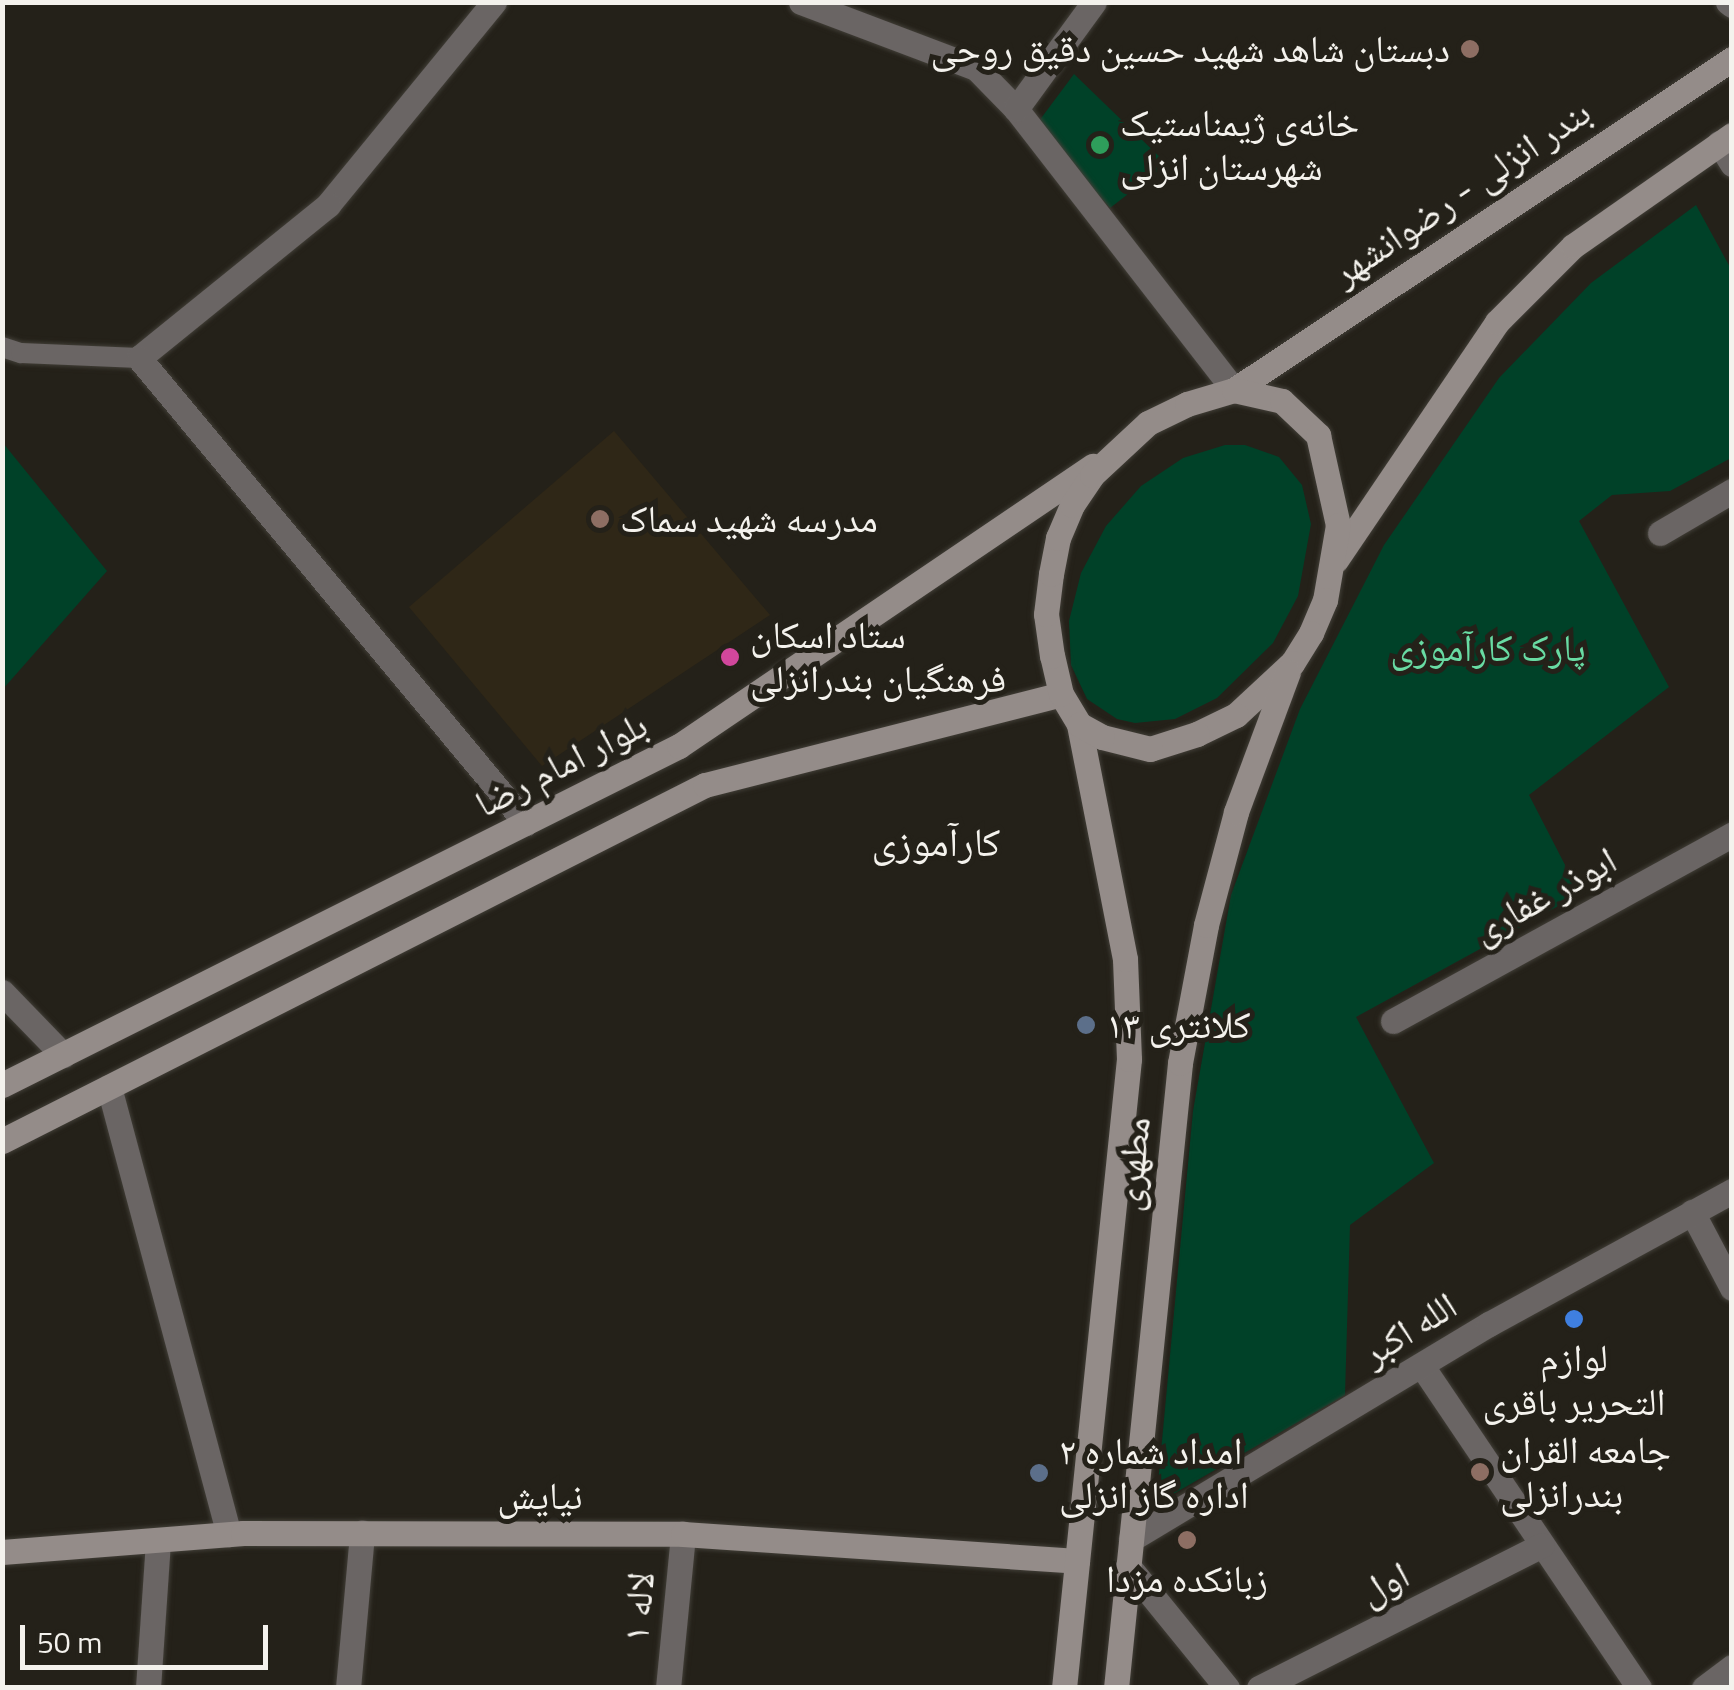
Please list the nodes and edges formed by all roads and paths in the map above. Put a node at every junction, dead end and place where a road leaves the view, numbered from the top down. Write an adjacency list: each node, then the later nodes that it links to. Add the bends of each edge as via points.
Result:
1 (494, 2): 8 (street, via 328,206)
2 (801, 2): 5 (street, via 976,68)
3 (1094, 2): 5 (street)
4 (1732, 59): 9 (main road, بندر انزلی - رضوانشهر)
5 (1016, 109): 9 (street)
6 (1727, 147): 13 (main road, via 1573,246 1497,322)
7 (2, 346): 8 (lane)
8 (139, 358): 17 (street)
9 (1234, 390): 10 (main road, via 1148,423); 13 (main road, via 1282,401 1318,435 1338,525)
10 (1118, 449): 15 (main road, via 1092,476 1058,538 1046,614); 17 (main road, بلوار امام رضا, via 679,746)
11 (1732, 491): 12 (street)
12 (1660, 533)
13 (1333, 564): 14 (main road, via 1325,600)
14 (1292, 663): 16 (main road, via 1236,716 1150,748); 32 (main road, مطهری, via 1236,812 1180,1064)
15 (1061, 694): 16 (main road); 23 (main road, via 705,785)
16 (1079, 724): 36 (main road, مطهری, via 1125,960 1129,1059)
17 (526, 823): 21 (main road, بلوار امام رضا)
18 (1732, 835): 20 (street, ابوذر غفاری)
19 (2, 992): 21 (street)
20 (1393, 1021)
21 (62, 1056): 22 (main road, بلوار امام رضا)
22 (2, 1086)
23 (109, 1086): 24 (main road); 30 (street)
24 (2, 1140)
25 (1732, 1191): 26 (street, الله اکبر)
26 (1692, 1212): 27 (street); 28 (street, الله اکبر)
27 (1732, 1288)
28 (1422, 1366): 32 (street, الله اکبر); 34 (street)
29 (362, 1533): 30 (main road, نیایش); 31 (main road, نیایش); 40 (street)
30 (229, 1534): 33 (main road, نیایش)
31 (683, 1534): 36 (main road, نیایش); 41 (street, لاله ۱)
32 (1131, 1539): 37 (main road, مطهری)
33 (158, 1540): 35 (main road, نیایش); 39 (street)
34 (1542, 1545): 45 (street, اول); 46 (street)
35 (2, 1552)
36 (1076, 1561): 42 (main road, مطهری)
37 (1128, 1566): 43 (main road, مطهری); 44 (street)
38 (1732, 1668): 47 (street)
39 (148, 1688)
40 (348, 1688)
41 (668, 1688)
42 (1064, 1688)
43 (1116, 1688)
44 (1227, 1688)
45 (1259, 1688)
46 (1639, 1688)
47 (1704, 1688)

